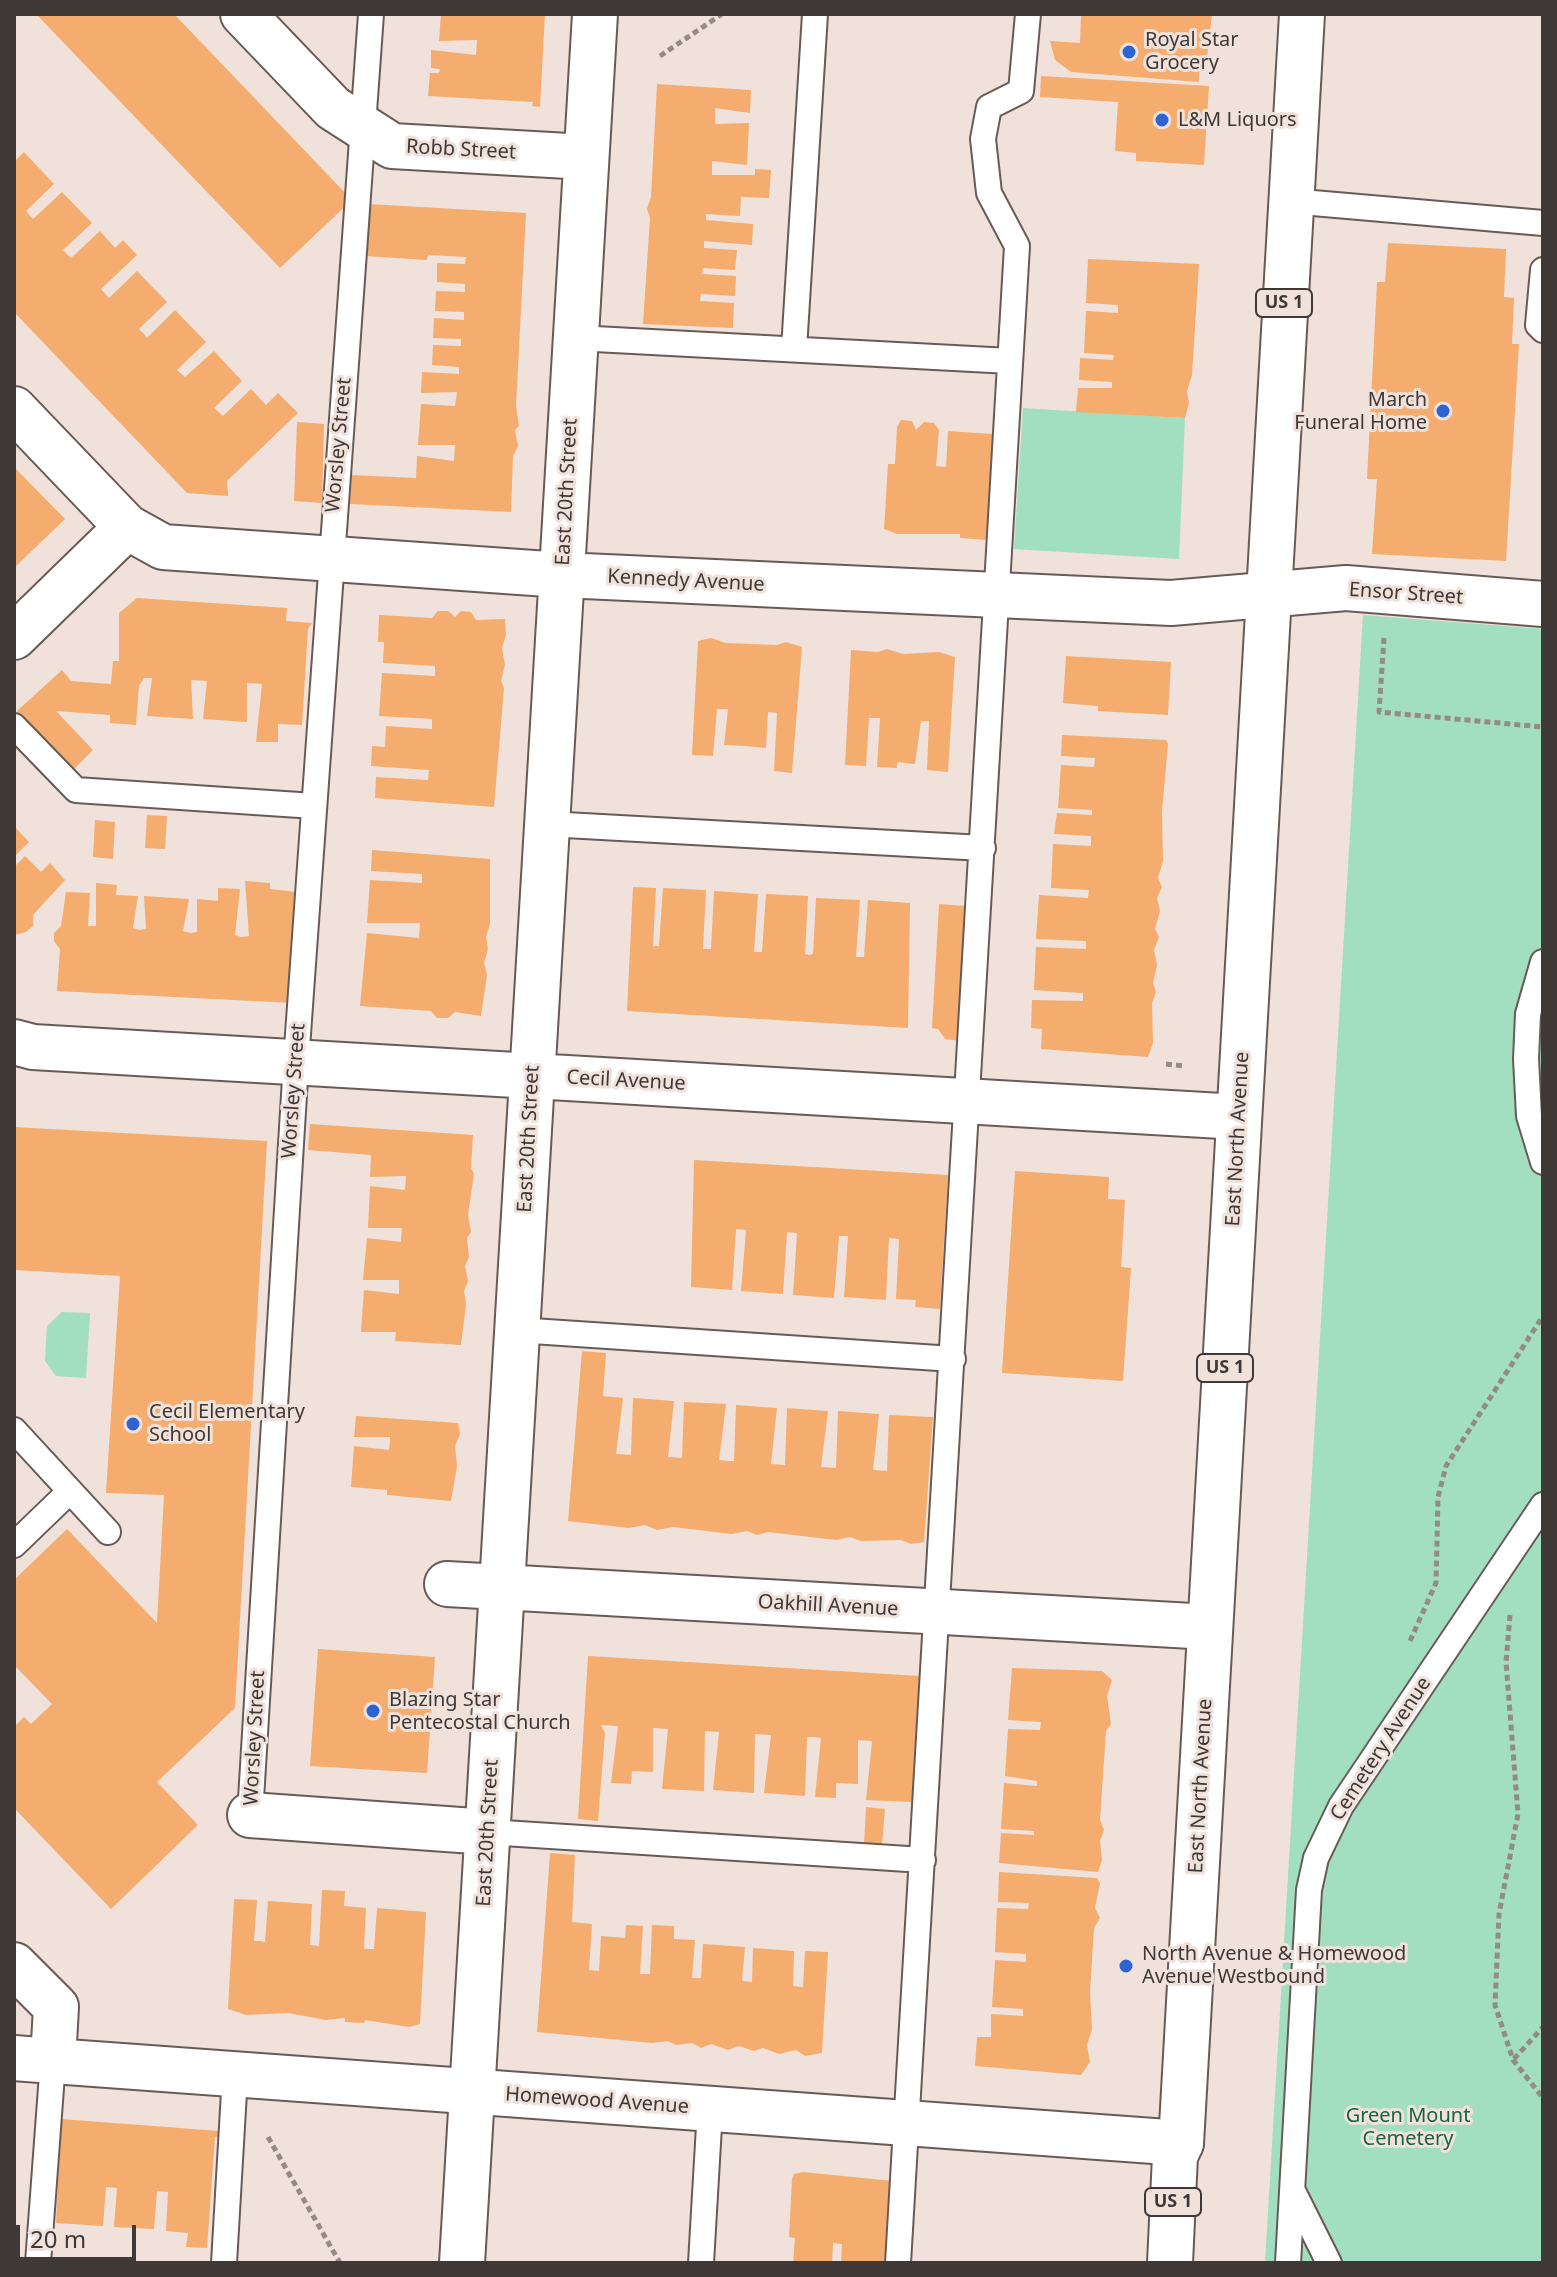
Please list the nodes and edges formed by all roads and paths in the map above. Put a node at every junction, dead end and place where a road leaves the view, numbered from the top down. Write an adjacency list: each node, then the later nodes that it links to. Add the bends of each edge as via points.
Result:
1 (243, 14): 9 (street, Robb Street, via 333,108)
2 (371, 14): 9 (lane, Worsley Street)
3 (595, 14): 10 (street, East 20th Street)
4 (722, 14): 8 (path)
5 (815, 14): 16 (lane)
6 (1028, 14): 17 (lane, via 1021,91 989,107 983,139 989,193 1017,246)
7 (1302, 14): 11 (street, East North Avenue / US 1)
8 (660, 56)
9 (364, 130): 10 (street, Robb Street, via 392,146); 20 (lane, Worsley Street)
10 (586, 157): 15 (street, East 20th Street)
11 (1290, 201): 12 (lane); 22 (street, East North Avenue / US 1)
12 (1543, 223)
13 (1543, 270): 14 (lane, via 1538,325)
14 (1543, 330)
15 (576, 338): 16 (lane); 21 (street, East 20th Street)
16 (794, 349): 17 (lane)
17 (1010, 361): 23 (lane)
18 (14, 409): 19 (street, Kennedy Avenue)
19 (127, 527): 20 (street, Kennedy Avenue, via 163,547); 25 (street)
20 (330, 558): 21 (street, Kennedy Avenue); 29 (lane, Worsley Street)
21 (562, 575): 23 (street, Kennedy Avenue); 30 (street, East 20th Street)
22 (1269, 593): 23 (street, Kennedy Avenue, via 1171,603); 24 (street, Ensor Street, via 1346,588); 39 (street, East North Avenue / US 1)
23 (996, 595): 31 (lane)
24 (1543, 604)
25 (14, 637)
26 (1384, 638): 28 (path, via 1379,712)
27 (14, 726): 29 (lane, via 76,790)
28 (1543, 727)
29 (314, 806): 34 (lane, Worsley Street)
30 (547, 824): 31 (lane); 37 (street, East 20th Street)
31 (983, 848): 38 (lane)
32 (1543, 962): 40 (lane, via 1528,1014 1526,1059 1529,1116)
33 (14, 1042): 34 (street, Cecil Avenue)
34 (296, 1062): 37 (street, Cecil Avenue); 55 (lane, Worsley Street)
35 (1166, 1064): 36 (path)
36 (1184, 1066)
37 (532, 1076): 38 (street, Cecil Avenue); 42 (street, East 20th Street)
38 (969, 1101): 39 (street, Cecil Avenue); 43 (lane)
39 (1239, 1117): 53 (street, East North Avenue / US 1)
40 (1543, 1162)
41 (1543, 1316): 54 (path, via 1446,1466 1438,1497 1436,1583)
42 (517, 1330): 43 (lane); 51 (street, East 20th Street)
43 (953, 1359): 52 (lane)
44 (14, 1430): 45 (lane)
45 (70, 1491): 47 (lane); 48 (lane)
46 (1543, 1505): 49 (lane, Cemetery Avenue)
47 (108, 1532)
48 (14, 1545)
49 (1505, 1562): 61 (path, via 1510,1606 1506,1662 1518,1814 1499,1914 1495,2005); 69 (lane, Cemetery Avenue, via 1341,1806 1316,1858 1309,1890)
50 (447, 1584): 51 (street, Oakhill Avenue)
51 (502, 1588): 52 (street, Oakhill Avenue); 56 (street, East 20th Street)
52 (938, 1612): 53 (street, Oakhill Avenue); 57 (lane)
53 (1210, 1627): 68 (street, East North Avenue / US 1)
54 (1408, 1645)
55 (250, 1815): 56 (street, Worsley Street)
56 (488, 1832): 57 (lane); 63 (street, East 20th Street)
57 (923, 1860): 66 (lane)
58 (14, 1965): 60 (street, via 56,2007)
59 (1543, 2027): 61 (path)
60 (33, 2060): 62 (street, Homewood Avenue); 70 (lane)
61 (1513, 2060): 64 (path)
62 (235, 2075): 63 (street, Homewood Avenue); 71 (lane)
63 (473, 2092): 65 (street, Homewood Avenue); 73 (street, East 20th Street)
64 (1543, 2098)
65 (710, 2109): 66 (street, Homewood Avenue); 74 (lane)
66 (907, 2124): 68 (street, Homewood Avenue); 75 (lane)
67 (268, 2137): 72 (path)
68 (1181, 2143): 76 (street, East North Avenue / US 1, via 1175,2156)
69 (1292, 2189): 77 (lane, Cemetery Avenue); 78 (lane)
70 (38, 2263)
71 (224, 2263)
72 (340, 2263)
73 (462, 2263)
74 (701, 2263)
75 (898, 2263)
76 (1170, 2263)
77 (1288, 2263)
78 (1329, 2263)

